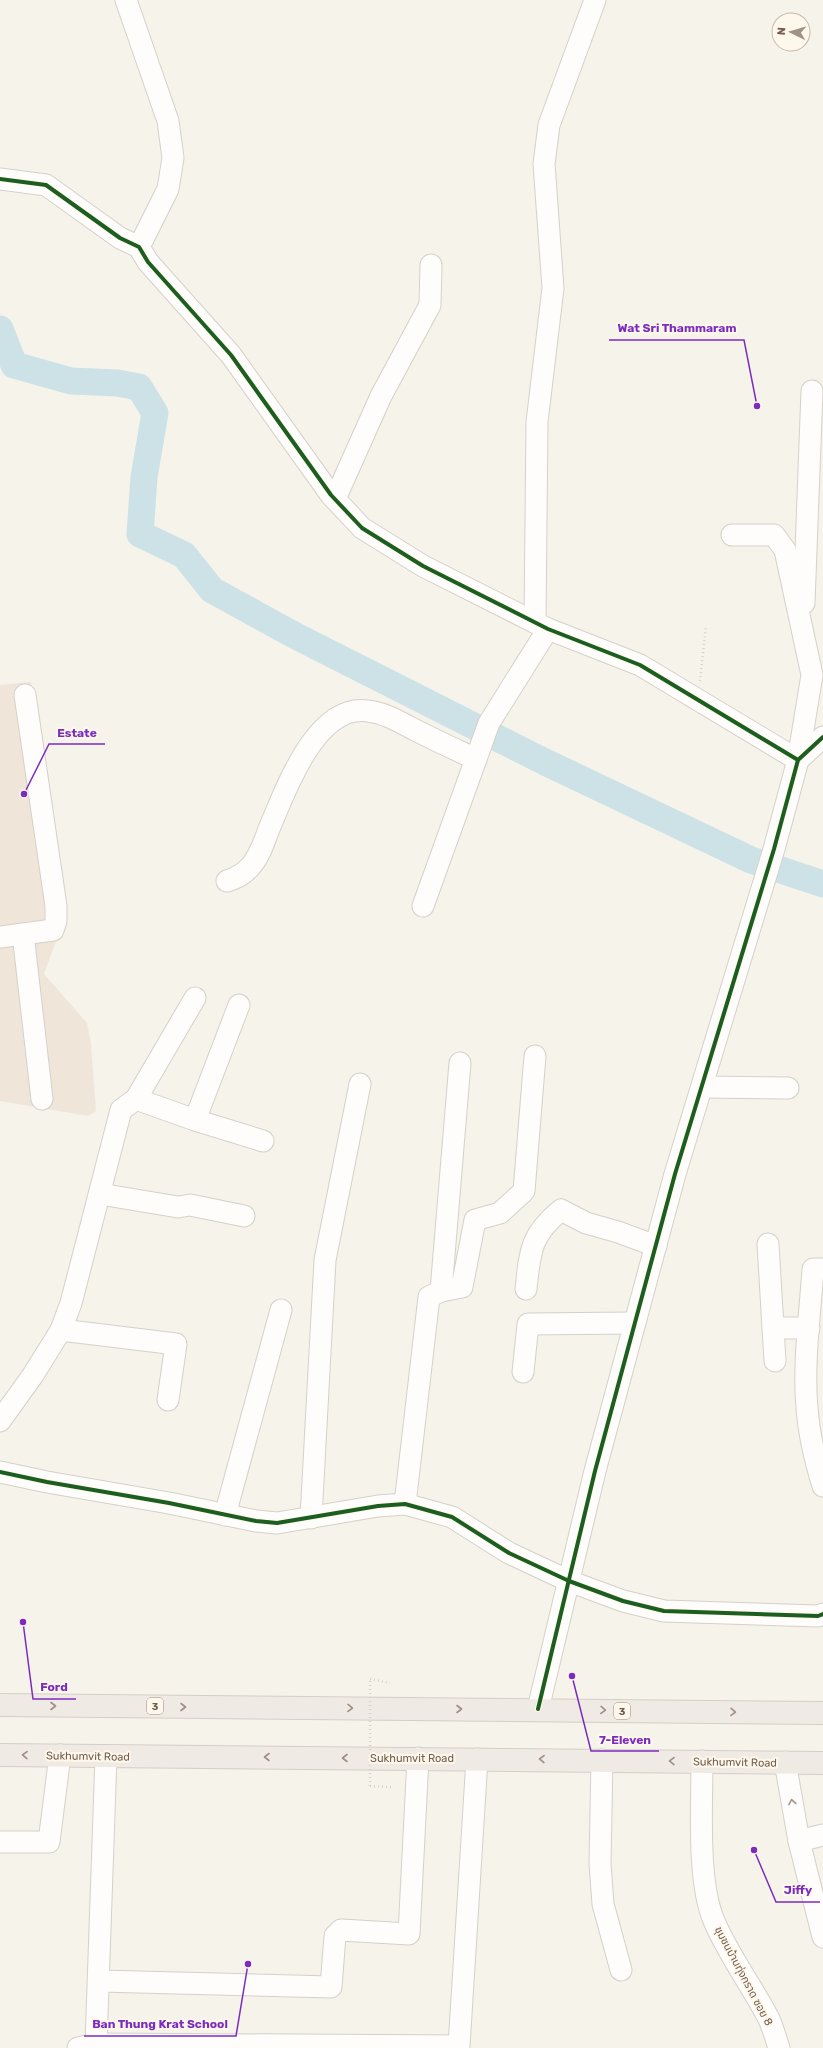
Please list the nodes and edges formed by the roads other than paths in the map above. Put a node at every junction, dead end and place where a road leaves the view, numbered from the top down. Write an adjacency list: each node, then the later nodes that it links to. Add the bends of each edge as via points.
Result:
1 (126, 0): 4 (street, via 168,121 173,158 168,189)
2 (595, 0): 9 (street, via 549,125 544,164 553,288 537,422)
3 (0, 179): 4 (street, via 46,185 120,238)
4 (139, 247): 7 (street, via 148,262 231,355)
5 (431, 265): 7 (street, via 430,305 382,396)
6 (812, 391): 10 (street)
7 (335, 498): 9 (street, via 362,528 423,566)
8 (732, 535): 10 (street, via 774,535 778,540 785,550)
9 (542, 625): 13 (street, via 489,723); 14 (street, via 640,665)
10 (803, 634): 14 (street, via 812,674)
11 (24, 696): 17 (street, via 56,906 56,921 53,930)
12 (823, 737): 14 (street)
13 (478, 752): 15 (street, via 366,710 348,712 336,718 320,731 308,748 284,792 250,867 240,876); 16 (street)
14 (798, 760): 24 (street, via 774,849)
15 (227, 881)
16 (423, 906)
17 (23, 934): 18 (street); 26 (street)
18 (0, 937)
19 (195, 998): 27 (street)
20 (239, 1005): 28 (street)
21 (534, 1056): 36 (street, via 524,1191 500,1212 475,1220 462,1287)
22 (460, 1063): 36 (street)
23 (360, 1084): 50 (street, via 325,1260)
24 (702, 1087): 25 (street); 33 (street)
25 (788, 1088)
26 (42, 1099)
27 (136, 1099): 28 (street); 30 (street, via 121,1110)
28 (195, 1120): 29 (street)
29 (263, 1141)
30 (100, 1194): 31 (street, via 178,1207 190,1204); 41 (street)
31 (244, 1216)
32 (768, 1244): 39 (street)
33 (656, 1246): 35 (street, via 586,1224 561,1210 545,1223 530,1250); 38 (street)
34 (823, 1269): 40 (street, via 813,1269)
35 (526, 1289)
36 (441, 1291): 48 (street, via 428,1297)
37 (281, 1310): 49 (street)
38 (635, 1323): 43 (street, via 528,1324); 51 (street, via 595,1471)
39 (773, 1328): 40 (street); 42 (street)
40 (809, 1328): 47 (street, via 807,1407 812,1444)
41 (61, 1330): 44 (street, via 176,1344); 45 (street, via 34,1375)
42 (775, 1362)
43 (523, 1372)
44 (168, 1400)
45 (0, 1421)
46 (0, 1472): 49 (street)
47 (823, 1486)
48 (405, 1504): 50 (street); 51 (street, via 452,1517 509,1553)
49 (225, 1515): 50 (street, via 277,1523)
50 (311, 1518)
51 (569, 1581): 52 (street, via 622,1601 664,1612 818,1616); 54 (street)
52 (823, 1614)
53 (0, 1705): 54 (highway, 3, one-way to 54)
54 (538, 1710): 55 (highway, 3, one-way to 55)
55 (823, 1713)
56 (0, 1755): 57 (highway, Sukhumvit Road, one-way to 56)
57 (60, 1756): 58 (highway, Sukhumvit Road); 67 (street, via 49,1842)
58 (106, 1756): 59 (highway, Sukhumvit Road, one-way to 58); 70 (street)
59 (418, 1758): 60 (highway, Sukhumvit Road); 70 (street, via 409,1934 341,1930 335,1936 331,1987)
60 (476, 1759): 61 (highway, Sukhumvit Road, one-way to 60); 73 (street, via 459,2046)
61 (602, 1760): 62 (highway, Sukhumvit Road, one-way to 61); 69 (street, via 600,1863 603,1904)
62 (702, 1761): 63 (highway, Sukhumvit Road); 74 (street, ชุมชนบ้านทุ่งกราด ซอย 8, via 703,1863 707,1897 714,1920 734,1962 769,2020)
63 (785, 1762): 64 (highway, Sukhumvit Road); 66 (street, one-way to 63)
64 (823, 1763)
65 (823, 1835): 66 (street)
66 (799, 1841): 68 (street)
67 (0, 1842)
68 (823, 1937)
69 (621, 1970)
70 (99, 1980): 71 (street)
71 (87, 2046): 72 (street)
72 (195, 2046): 73 (street)
73 (364, 2046)
74 (779, 2048)

